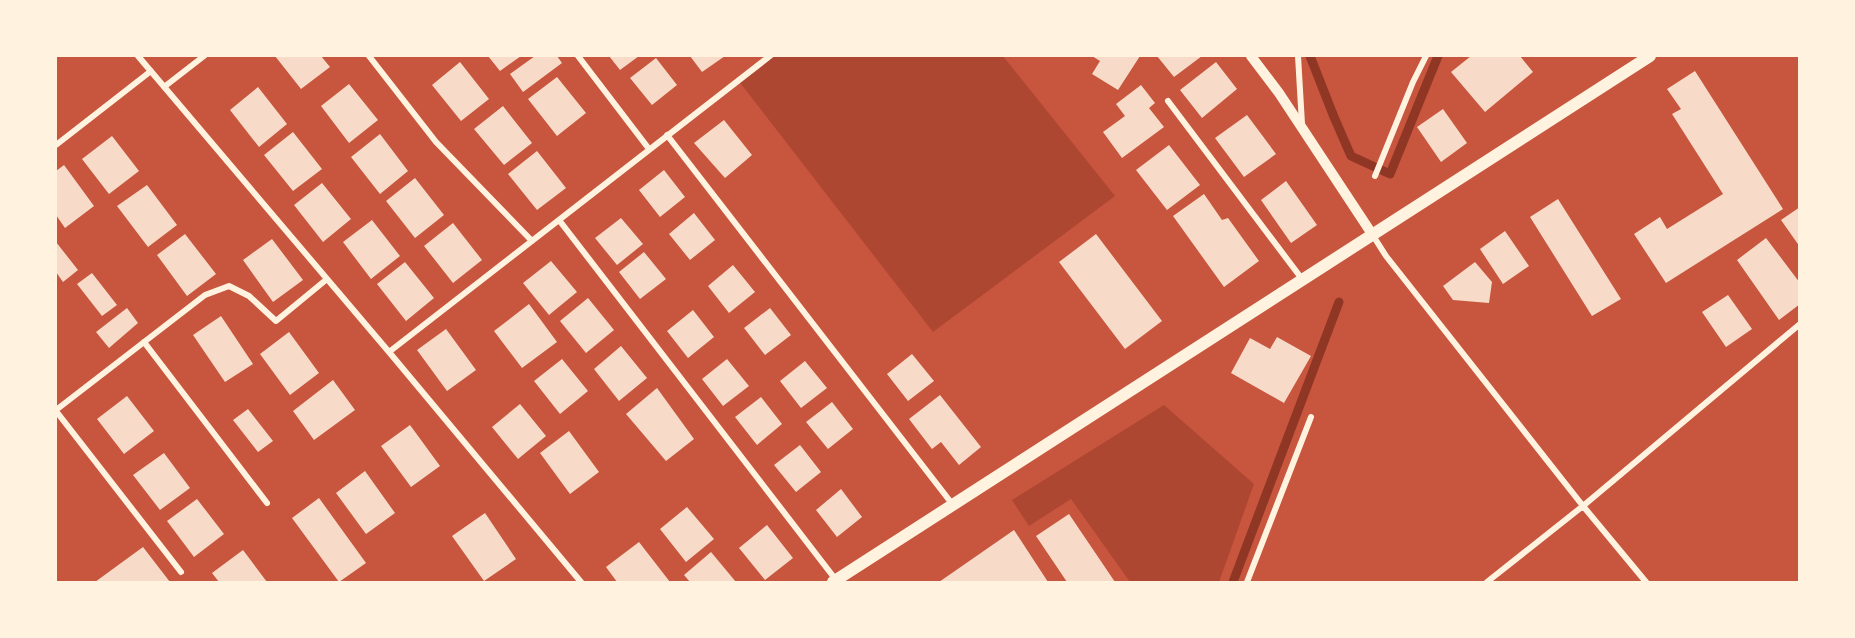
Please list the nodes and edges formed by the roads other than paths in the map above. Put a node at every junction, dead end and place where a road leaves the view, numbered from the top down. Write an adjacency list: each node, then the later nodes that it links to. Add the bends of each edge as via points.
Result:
1 (138, 56): 10 (street)
2 (204, 56): 11 (street)
3 (369, 56): 20 (street, via 436,142)
4 (578, 56): 16 (street)
5 (770, 56): 14 (street)
6 (1251, 56): 13 (street)
7 (1298, 56): 13 (street)
8 (1426, 56): 17 (street)
9 (1650, 56): 19 (main road)
10 (151, 71): 11 (street); 15 (street)
11 (164, 87): 21 (street)
12 (1168, 100): 22 (street)
13 (1302, 128): 19 (street)
14 (667, 135): 16 (street); 29 (street)
15 (56, 145)
16 (649, 149): 18 (street)
17 (1375, 176)
18 (559, 220): 20 (street); 32 (street)
19 (1372, 234): 22 (main road); 30 (street)
20 (532, 241): 25 (street)
21 (327, 279): 24 (street, via 276,321 249,296 229,286 206,295); 25 (street)
22 (1302, 279): 29 (main road)
23 (1800, 324): 30 (street)
24 (144, 342): 26 (street); 28 (street)
25 (389, 352): 33 (street)
26 (56, 411): 31 (street)
27 (1311, 417): 34 (street)
28 (267, 503)
29 (952, 505): 32 (main road)
30 (1583, 506): 35 (street); 36 (street)
31 (181, 572)
32 (834, 581)
33 (581, 582)
34 (1247, 582)
35 (1487, 582)
36 (1646, 582)

